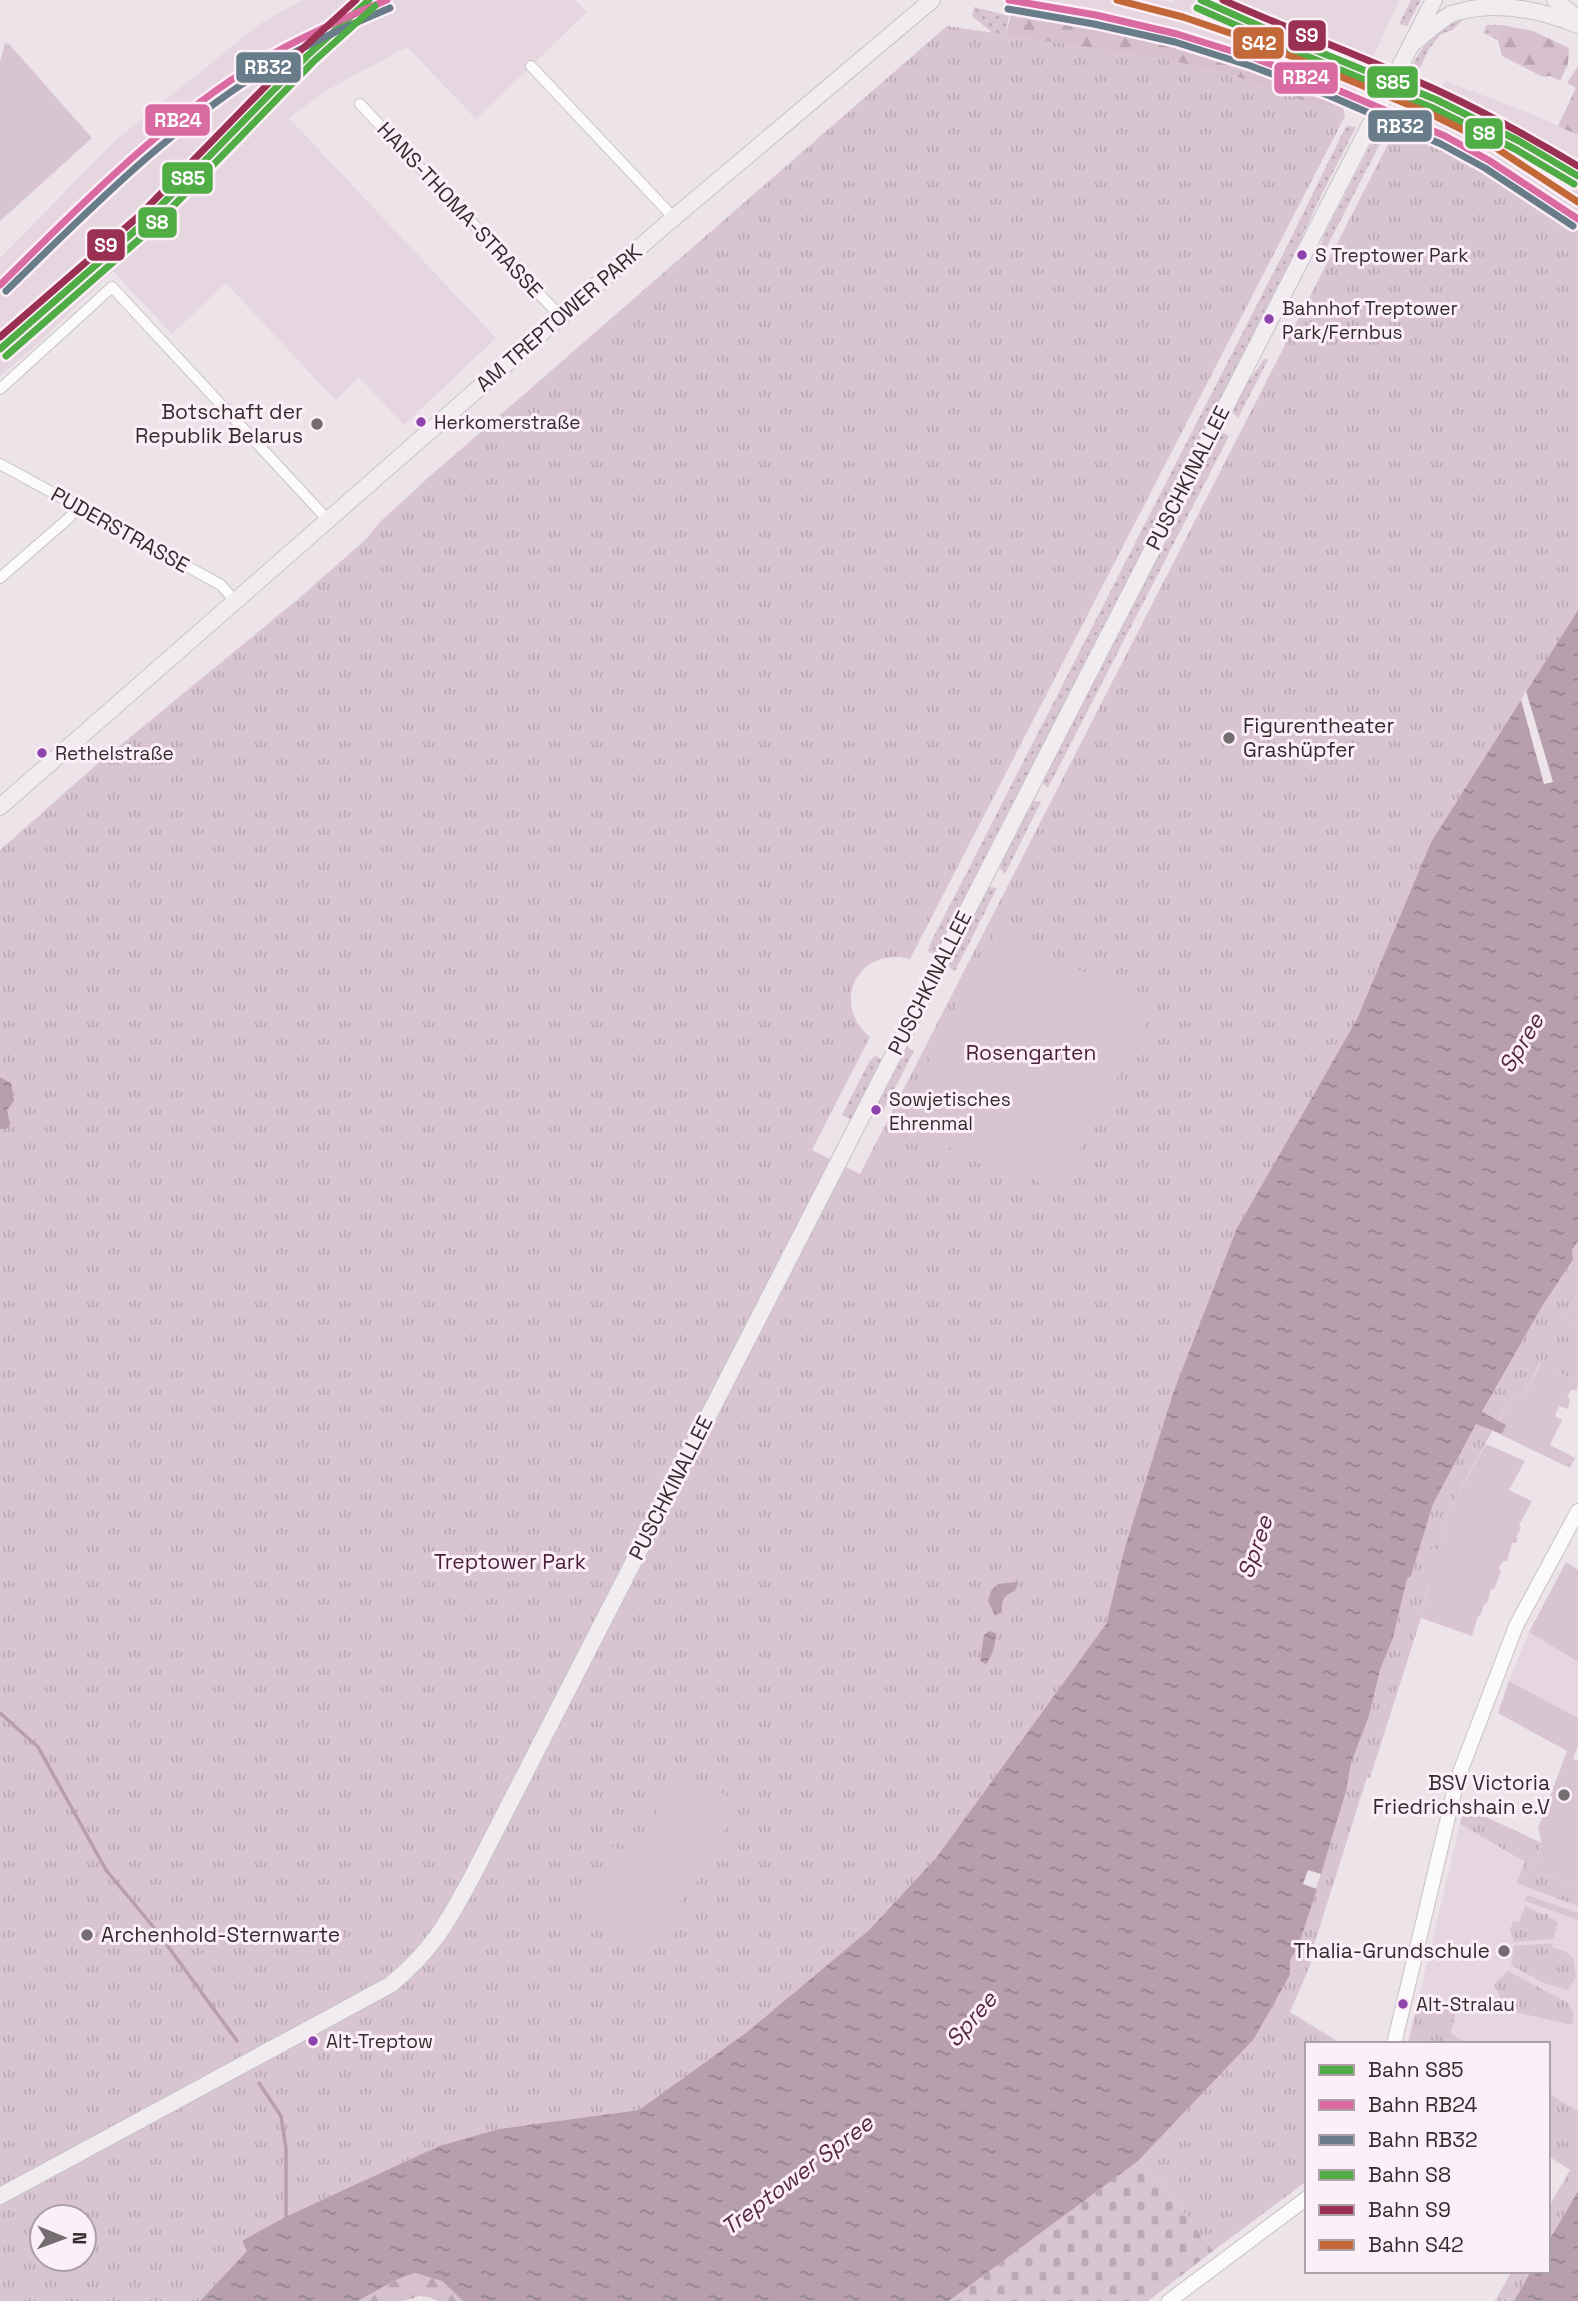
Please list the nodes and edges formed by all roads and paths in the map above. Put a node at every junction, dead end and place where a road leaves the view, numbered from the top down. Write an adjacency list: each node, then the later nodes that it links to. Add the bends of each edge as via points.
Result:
1 (932, 0): 9 (main road, AM TREPTOWER PARK)
2 (1434, 0): 6 (main road, PUSCHKINALLEE)
3 (1555, 0): 4 (main road)
4 (1578, 19)
5 (1578, 25): 6 (main road, PUSCHKINALLEE, via 1523,5 1480,5 1453,13)
6 (1409, 47): 20 (main road, PUSCHKINALLEE, via 450,1918 425,1953 390,1985)
7 (531, 66): 9 (street)
8 (360, 104): 10 (street, HANS-THOMA-STRASSE)
9 (674, 218): 10 (main road, AM TREPTOWER PARK)
10 (561, 317): 14 (main road, AM TREPTOWER PARK)
11 (0, 389): 14 (street, via 112,287)
12 (0, 464): 13 (street, PUDERSTRASSE)
13 (76, 507): 15 (street); 16 (street, PUDERSTRASSE, via 221,585)
14 (328, 520): 16 (main road, AM TREPTOWER PARK)
15 (0, 578)
16 (235, 601): 17 (main road, AM TREPTOWER PARK)
17 (0, 807)
18 (1578, 1511): 19 (street, via 1516,1626 1457,1780)
19 (1394, 2042)
20 (0, 2196)
21 (1305, 2199): 22 (street)
22 (1169, 2301)

